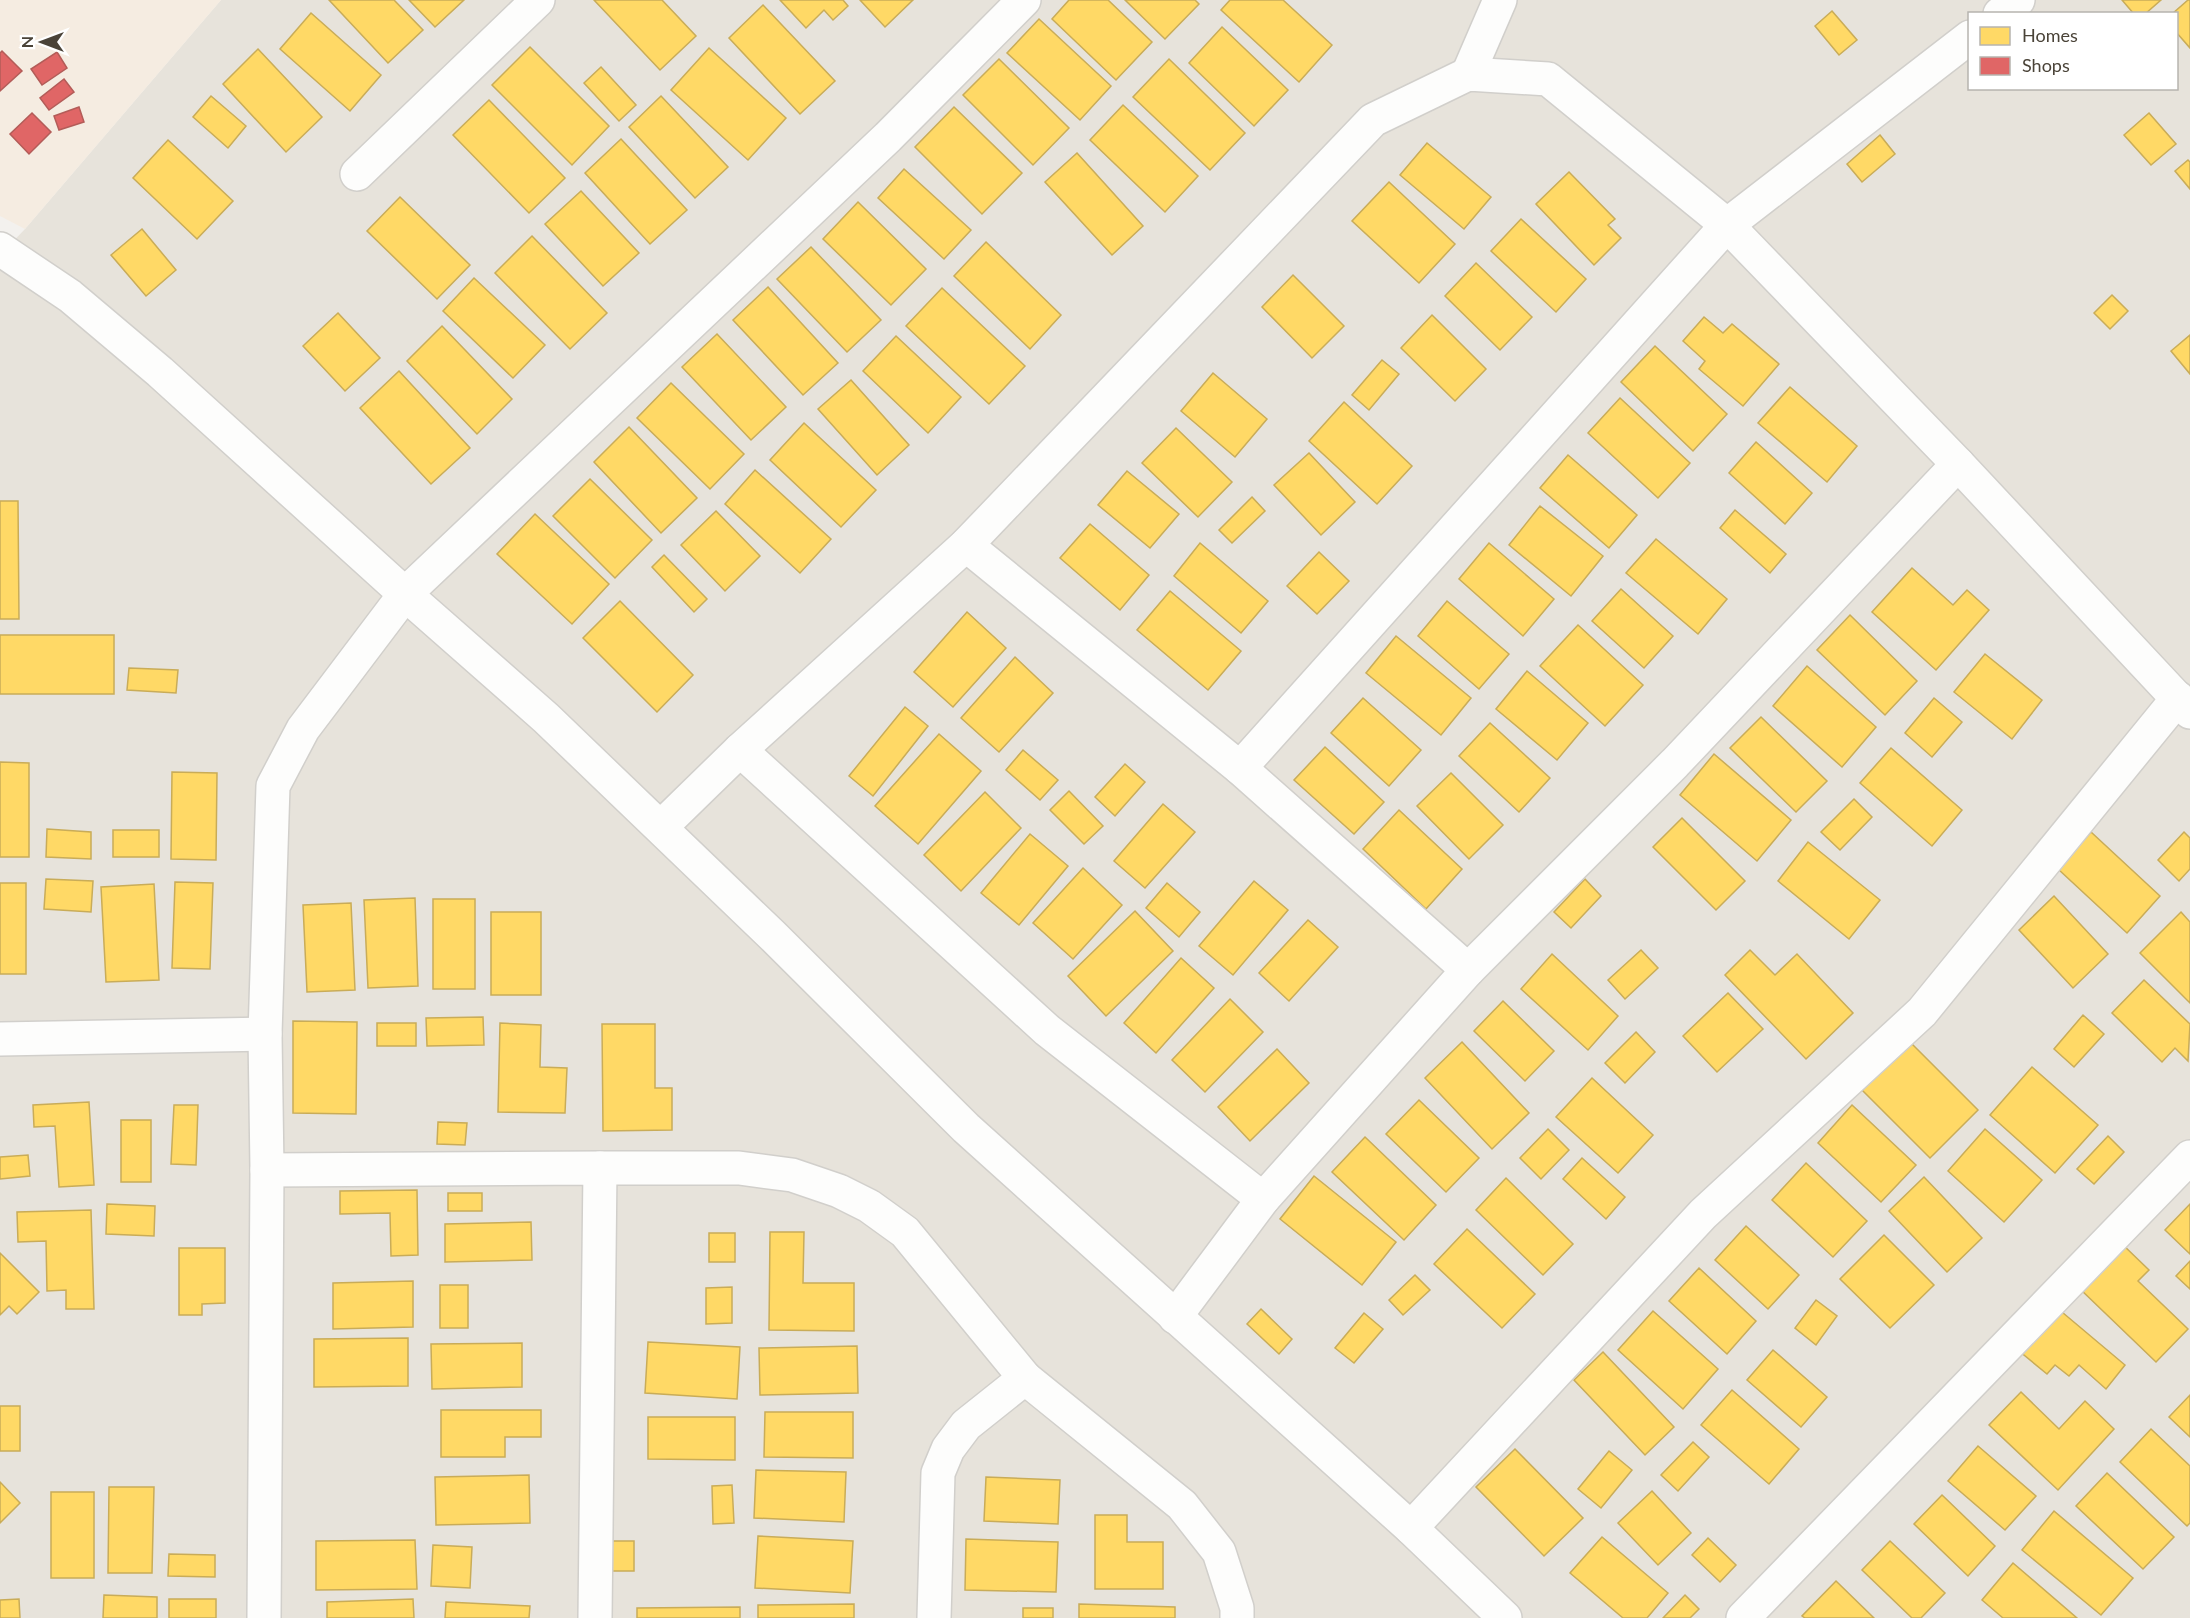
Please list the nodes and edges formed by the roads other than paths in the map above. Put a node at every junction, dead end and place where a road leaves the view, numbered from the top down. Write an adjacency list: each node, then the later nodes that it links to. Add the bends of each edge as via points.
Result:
1 (538, 0): 8 (street)
2 (1024, 0): 13 (street, via 888,137)
3 (1500, 0): 7 (street)
4 (2018, 0): 5 (street)
5 (2003, 12)
6 (1968, 39): 9 (street)
7 (1468, 74): 9 (street, via 1548,79); 12 (street, via 1373,120)
8 (357, 174)
9 (1727, 225): 11 (street); 16 (street)
10 (0, 249): 13 (street, via 70,296 160,372)
11 (1958, 464): 14 (street); 18 (street, via 1676,763)
12 (966, 546): 15 (street); 16 (street)
13 (405, 594): 17 (street, via 546,718); 19 (street, via 303,729 273,786)
14 (2184, 705): 27 (street, via 1922,1012 1703,1214)
15 (740, 750): 17 (street); 24 (street, via 1047,1030)
16 (1240, 768): 18 (street)
17 (661, 827): 25 (street, via 966,1128)
18 (1468, 970): 24 (street)
19 (265, 1034): 20 (street); 23 (street)
20 (0, 1039)
21 (2190, 1157): 33 (street)
22 (600, 1168): 23 (street); 26 (street, via 739,1168 792,1175 839,1191 869,1206 905,1232); 29 (street)
23 (267, 1170): 28 (street)
24 (1263, 1199): 25 (street)
25 (1175, 1317): 27 (street)
26 (1025, 1378): 30 (street, via 966,1425 948,1449 938,1473); 31 (street, via 1182,1505 1219,1552)
27 (1412, 1528): 32 (street)
28 (264, 1618)
29 (595, 1618)
30 (934, 1618)
31 (1238, 1618)
32 (1506, 1618)
33 (1743, 1618)

